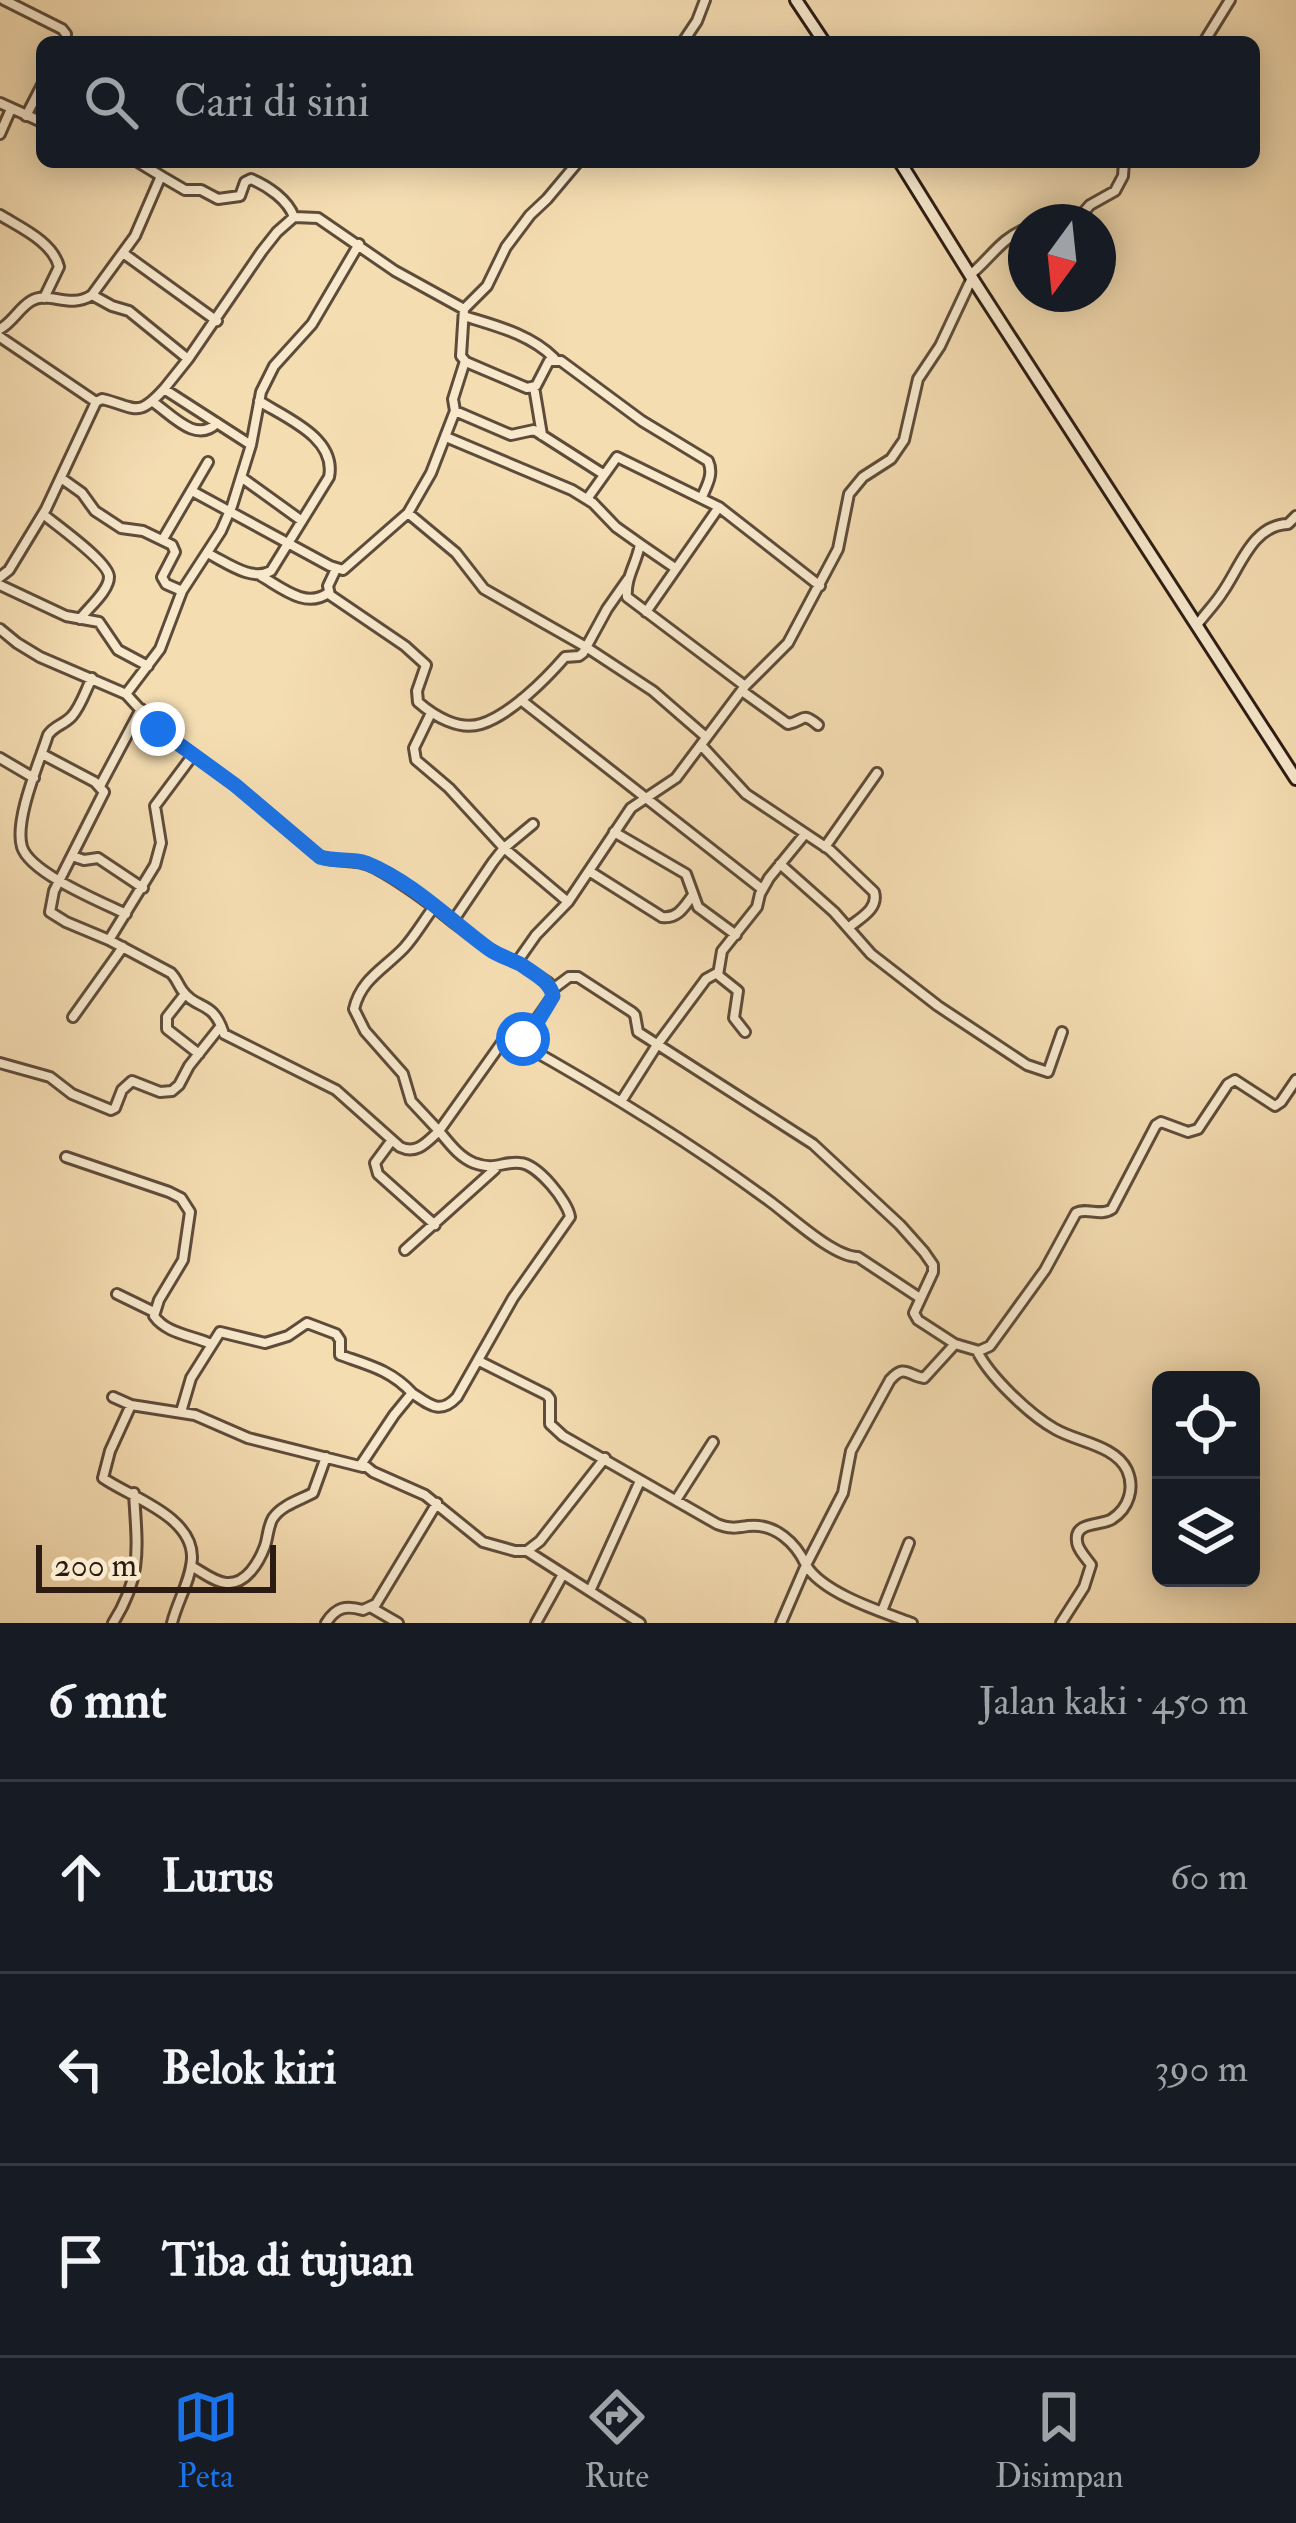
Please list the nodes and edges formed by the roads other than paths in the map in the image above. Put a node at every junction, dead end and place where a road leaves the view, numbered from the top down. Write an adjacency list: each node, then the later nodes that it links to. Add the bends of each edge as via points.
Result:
1 (4, 0): 5 (street)
2 (705, 0): 6 (street)
3 (796, 0): 7 (main road)
4 (1230, 0): 8 (street)
5 (66, 36)
6 (687, 36)
7 (820, 36)
8 (1208, 36)
9 (36, 97): 12 (street)
10 (0, 103): 11 (street)
11 (11, 109): 12 (street); 14 (street)
12 (26, 116): 13 (street)
13 (36, 120)
14 (0, 134)
15 (148, 168): 19 (street)
16 (573, 168): 29 (street, via 526,220)
17 (904, 168): 26 (main road)
18 (1123, 168): 20 (street, via 1120,185)
19 (161, 176): 22 (street, via 221,199 240,196 247,179 257,181); 25 (street)
20 (1092, 204)
21 (0, 214): 28 (street, via 56,257)
22 (293, 217): 24 (street, via 319,218); 30 (street)
23 (1008, 237): 26 (street)
24 (359, 244): 29 (street); 38 (street, via 312,324 274,366)
25 (123, 253): 27 (street); 30 (street)
26 (971, 277): 67 (street, via 918,379 904,440 849,494 838,549); 72 (main road)
27 (92, 295): 28 (street); 32 (street, via 129,311)
28 (44, 298): 31 (street, via 28,302)
29 (464, 313): 33 (street); 34 (street)
30 (217, 321): 32 (street)
31 (0, 333): 39 (street)
32 (188, 359): 36 (street)
33 (556, 359): 35 (street); 50 (street, via 708,461)
34 (465, 361): 35 (street); 40 (street)
35 (534, 387): 43 (street)
36 (164, 389): 37 (street); 41 (street)
37 (152, 401): 39 (street, via 139,409); 41 (street, via 200,433)
38 (259, 401): 44 (street); 57 (street, via 304,428 330,456 329,477)
39 (95, 402): 48 (street)
40 (455, 411): 42 (street); 43 (street, via 512,435 530,430)
41 (217, 423): 44 (street)
42 (446, 437): 51 (street); 54 (street)
43 (542, 437): 46 (street)
44 (251, 445): 47 (street)
45 (208, 462): 49 (street)
46 (603, 474): 50 (street, via 617,457); 51 (street)
47 (242, 477): 53 (street); 57 (street)
48 (61, 478): 55 (street); 58 (street, via 121,528)
49 (192, 491): 53 (street); 58 (street)
50 (702, 497): 52 (street)
51 (587, 499): 60 (street)
52 (718, 507): 62 (street); 67 (street)
53 (230, 511): 59 (street); 61 (street)
54 (408, 513): 63 (street); 74 (street, via 456,553 484,590)
55 (43, 514): 66 (street); 71 (street, via 108,572)
56 (1296, 516): 72 (street, via 1258,537)
57 (302, 521): 59 (street)
58 (163, 539): 68 (street, via 175,552 163,580)
59 (288, 542): 63 (street); 64 (street)
60 (640, 544): 62 (street); 65 (street)
61 (207, 553): 64 (street); 68 (street)
62 (675, 568): 70 (street)
63 (337, 569): 69 (street)
64 (262, 576): 69 (street, via 308,600)
65 (628, 579): 70 (street, via 627,597); 74 (street)
66 (0, 581): 71 (street)
67 (820, 586): 77 (street, via 783,650)
68 (182, 591): 75 (street)
69 (328, 592): 81 (street, via 424,662 416,696)
70 (646, 612): 77 (street)
71 (79, 620): 75 (street, via 102,624 118,650)
72 (1197, 625): 89 (main road)
73 (0, 629): 76 (street)
74 (586, 647): 79 (street); 83 (street, via 653,691)
75 (148, 666): 78 (street)
76 (92, 678): 78 (street); 84 (street, via 74,715 52,727)
77 (743, 688): 82 (street, via 788,724 803,716); 83 (street)
78 (126, 694): 80 (street)
79 (521, 700): 81 (street, via 481,724); 91 (street)
80 (140, 709): 85 (street); 90 (street)
81 (431, 713): 96 (street, via 416,760)
82 (818, 724)
83 (704, 741): 91 (street, via 676,778); 94 (street, via 738,786)
84 (42, 754): 88 (street); 90 (street)
85 (193, 755): 101 (street, via 155,806 161,843); 105 (street, via 320,857 370,865)
86 (0, 758): 88 (street)
87 (877, 773): 95 (street)
88 (34, 778): 100 (street, via 21,844)
89 (1296, 779)
90 (100, 786): 97 (street, via 101,800)
91 (646, 798): 93 (street); 102 (street)
92 (533, 824): 96 (street)
93 (614, 831): 99 (street); 103 (street, via 686,874)
94 (805, 834): 95 (street); 98 (street)
95 (825, 847): 108 (street, via 876,897)
96 (504, 848): 104 (street); 107 (street)
97 (72, 856): 100 (street); 101 (street, via 98,858)
98 (781, 864): 102 (street); 108 (street)
99 (589, 871): 103 (street, via 662,917 676,916); 104 (street)
100 (60, 881): 106 (street); 110 (street, via 50,912)
101 (143, 888): 106 (street)
102 (762, 889): 109 (street)
103 (694, 894): 109 (street, via 698,907)
104 (568, 902): 112 (street)
105 (434, 907): 107 (street); 126 (street, via 366,981 354,1012)
106 (126, 914): 110 (street)
107 (453, 921): 112 (street)
108 (848, 928): 118 (street, via 938,1006 1027,1065 1048,1072)
109 (736, 935): 113 (street)
110 (109, 940): 111 (street)
111 (123, 947): 115 (street, via 171,973); 116 (street)
112 (517, 962): 114 (street)
113 (718, 973): 119 (street, via 739,992 734,1018); 121 (street)
114 (553, 989): 120 (street); 121 (street, via 578,977 632,1012 638,1032)
115 (185, 994): 117 (street); 122 (street, via 166,1029)
116 (73, 1017)
117 (221, 1025): 122 (street); 127 (street, via 224,1034 336,1090)
118 (1062, 1032)
119 (745, 1033)
120 (518, 1042): 125 (street); 126 (street, via 503,1041)
121 (657, 1045): 125 (street); 133 (street, via 813,1144 900,1225 933,1265)
122 (199, 1054): 123 (street, via 172,1091 132,1081 111,1110 50,1077)
123 (0, 1063)
124 (1296, 1080): 137 (street, via 1275,1106 1235,1080 1198,1130 1156,1125 1112,1209 1076,1213 1045,1270 990,1346)
125 (622, 1100): 133 (street, via 826,1243)
126 (439, 1131): 127 (street, via 417,1150); 129 (street, via 467,1161)
127 (392, 1139): 130 (street, via 375,1163 378,1174)
128 (66, 1157): 134 (street, via 187,1204 183,1260)
129 (496, 1168): 130 (street); 138 (street, via 529,1165 570,1211)
130 (435, 1225): 131 (street)
131 (405, 1250)
132 (117, 1294): 134 (street)
133 (920, 1298): 136 (street, via 918,1320)
134 (154, 1312): 135 (street, via 161,1325)
135 (211, 1344): 139 (street, via 220,1332 265,1343 310,1323 336,1334 340,1355 392,1375); 142 (street)
136 (956, 1344): 137 (street); 153 (street, via 925,1378 903,1371 890,1379)
137 (977, 1351): 167 (street, via 1039,1418 1117,1458 1130,1478 1118,1515 1077,1536 1091,1565)
138 (479, 1361): 139 (street, via 445,1408); 145 (street, via 547,1394 554,1430)
139 (412, 1393): 146 (street)
140 (113, 1397): 141 (street)
141 (131, 1405): 142 (street); 148 (street, via 103,1478)
142 (182, 1412): 144 (street)
143 (713, 1442): 149 (street)
144 (326, 1457): 146 (street); 154 (street, via 313,1493 275,1515 249,1574 225,1582)
145 (605, 1459): 147 (street); 152 (street)
146 (364, 1467): 150 (street)
147 (640, 1481): 149 (street); 156 (street)
148 (134, 1493): 154 (street, via 183,1534); 159 (street, via 136,1572)
149 (676, 1500): 153 (street, via 726,1527 770,1529 794,1544)
150 (437, 1503): 152 (street, via 483,1542); 157 (street)
151 (909, 1543): 158 (street)
152 (526, 1551): 155 (street)
153 (806, 1565): 158 (street); 165 (street)
154 (191, 1566): 160 (street)
155 (562, 1576): 156 (street); 163 (street)
156 (590, 1591): 164 (street)
157 (371, 1608): 161 (street, via 346,1606); 162 (street)
158 (882, 1611): 166 (street)
159 (113, 1623)
160 (172, 1623)
161 (326, 1623)
162 (398, 1623)
163 (536, 1623)
164 (640, 1623)
165 (781, 1623)
166 (912, 1623)
167 (1061, 1623)

